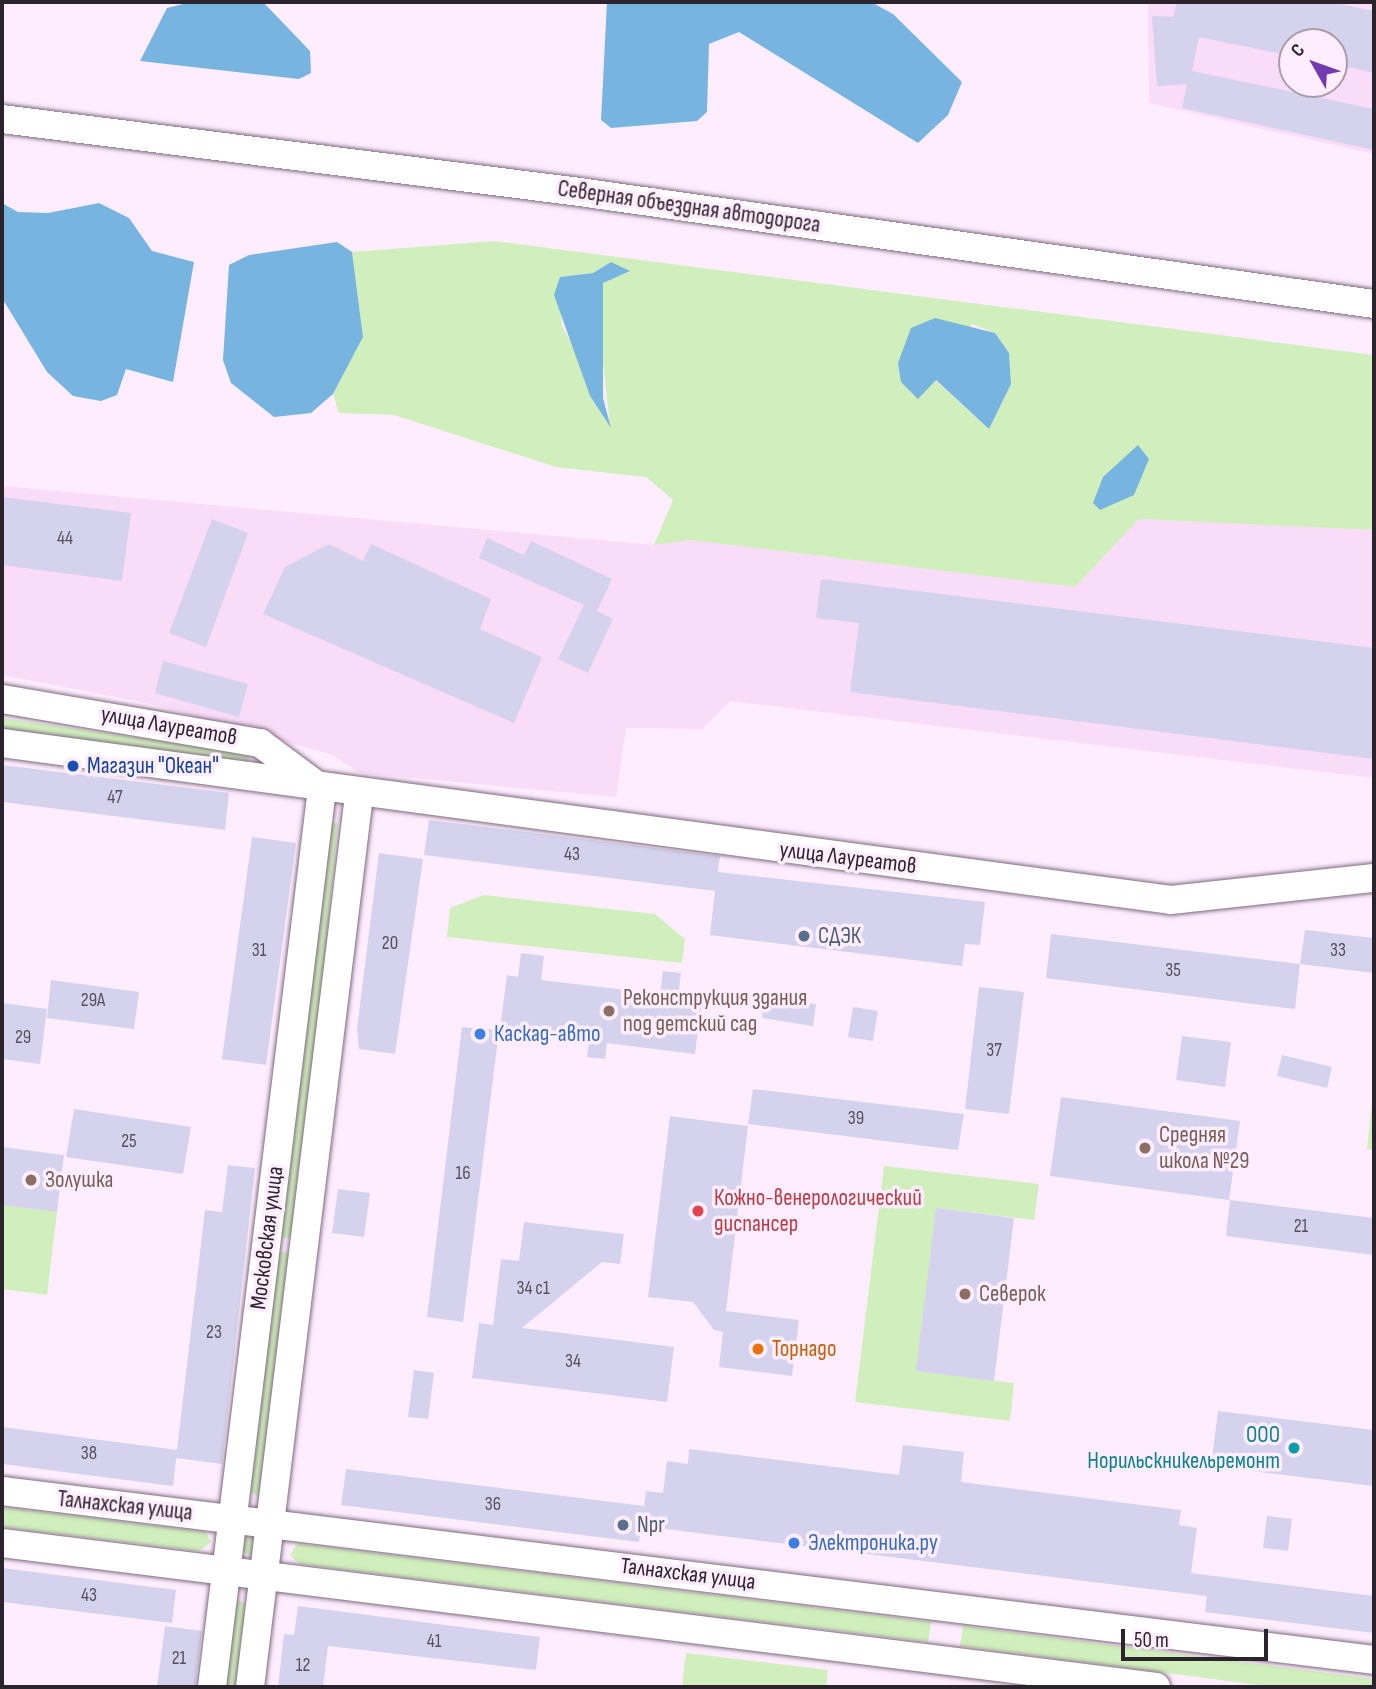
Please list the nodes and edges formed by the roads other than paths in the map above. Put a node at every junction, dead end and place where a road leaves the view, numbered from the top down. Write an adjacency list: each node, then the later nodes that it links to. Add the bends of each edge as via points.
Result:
1 (2, 119): 2 (street, Северная объездная автодорога, via 572,191)
2 (1374, 304)
3 (2, 699): 5 (street, улица Лауреатов, via 260,743)
4 (2, 743): 5 (street, улица Лауреатов)
5 (322, 789): 6 (street, улица Лауреатов); 9 (street, Московская улица)
6 (359, 795): 7 (street, улица Лауреатов, via 1171,900); 10 (street, Московская улица)
7 (1374, 878)
8 (2, 1491): 9 (street, Талнахская улица)
9 (233, 1516): 10 (street, Талнахская улица); 12 (street, Московская улица)
10 (271, 1521): 13 (street, Московская улица); 14 (street, Талнахская улица)
11 (2, 1543): 12 (street)
12 (226, 1571): 13 (street); 15 (street, Московская улица)
13 (264, 1576): 16 (street, Московская улица); 17 (street)
14 (1374, 1660)
15 (212, 1687)
16 (250, 1687)
17 (1156, 1687)

